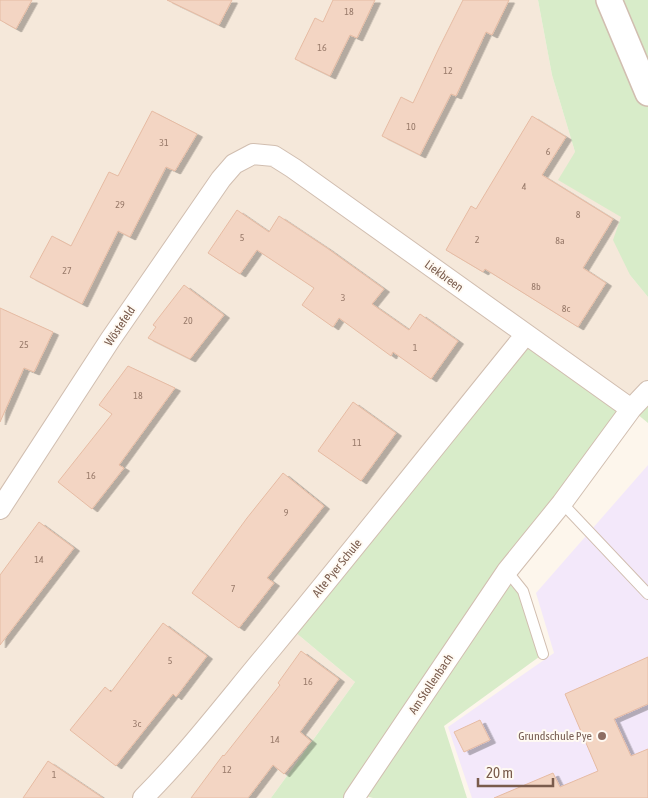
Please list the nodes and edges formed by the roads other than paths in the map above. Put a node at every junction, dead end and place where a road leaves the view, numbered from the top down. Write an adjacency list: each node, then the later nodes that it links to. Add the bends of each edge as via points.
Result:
1 (609, 0): 2 (street)
2 (648, 93)
3 (253, 154): 4 (street, Liekbreen, via 274,156 293,168); 8 (street, Wöstefeld, via 234,164 221,179 110,340)
4 (526, 334): 6 (street, Liekbreen); 12 (street, Alte Pyer Schule, via 289,627)
5 (648, 391): 6 (street, Am Stollenbach)
6 (631, 409): 7 (street, Am Stollenbach)
7 (562, 502): 9 (street, Am Stollenbach); 10 (lane)
8 (0, 509)
9 (507, 571): 11 (lane, via 523,591); 13 (street, Am Stollenbach)
10 (648, 594)
11 (543, 654)
12 (143, 798)
13 (354, 798)

